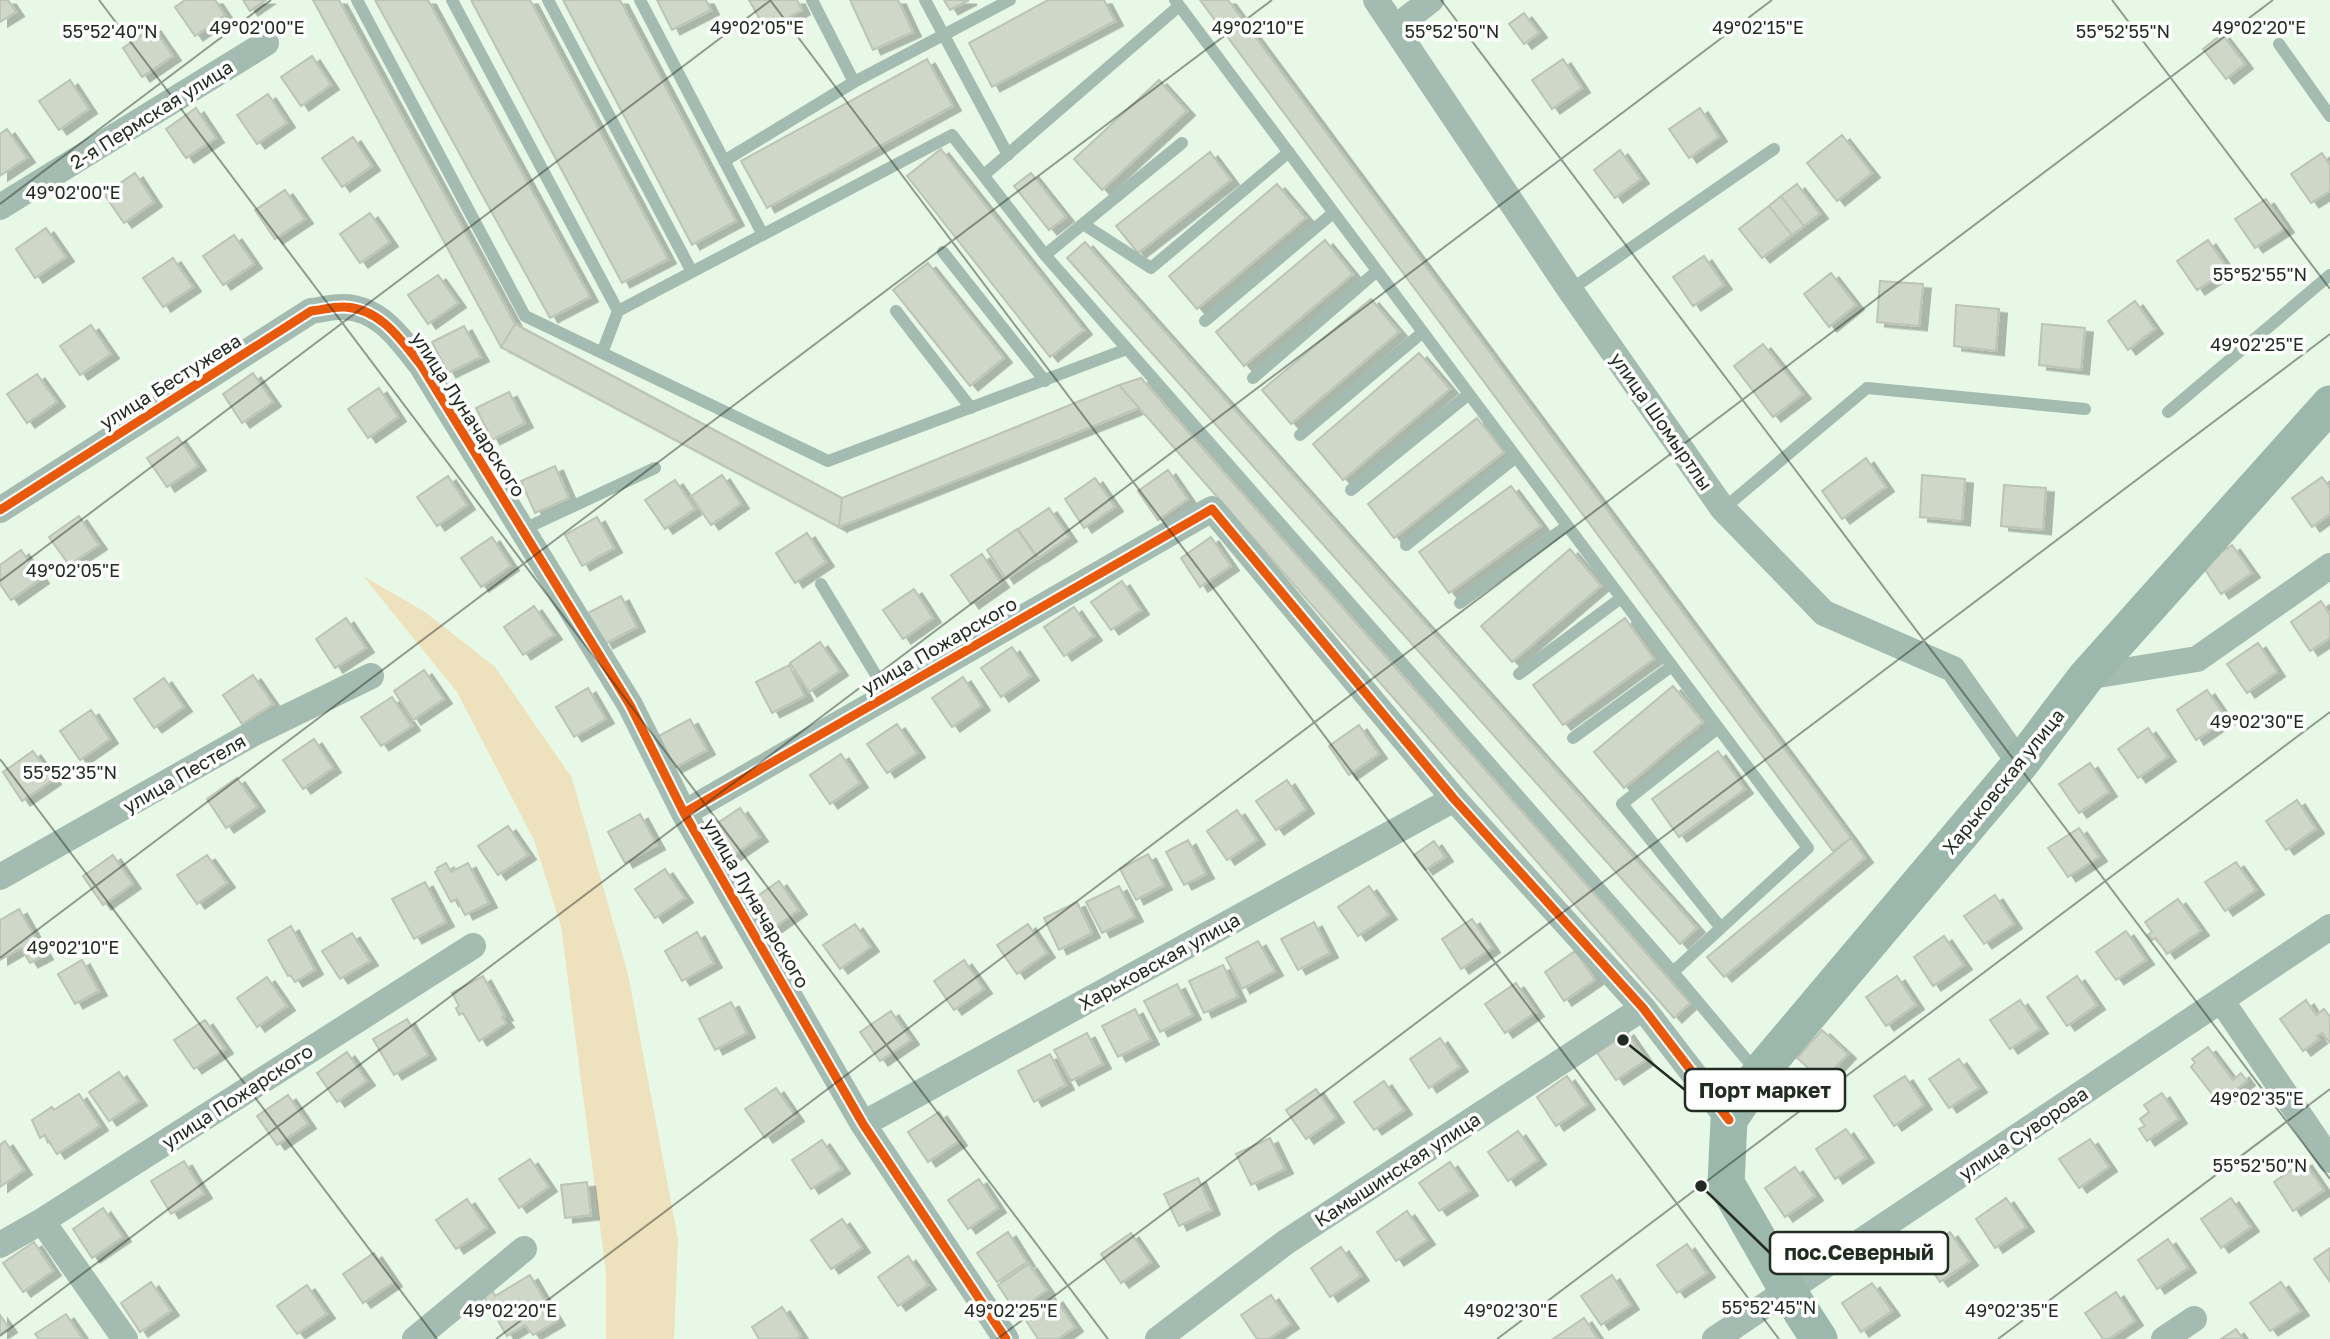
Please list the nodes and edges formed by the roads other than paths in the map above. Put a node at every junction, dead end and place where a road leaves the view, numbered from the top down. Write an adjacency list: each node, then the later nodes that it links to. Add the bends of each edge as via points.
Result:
1 (357, 0): 39 (lane, via 525,316)
2 (452, 0): 33 (lane)
3 (548, 0): 30 (lane)
4 (640, 0): 21 (lane)
5 (812, 0): 15 (lane)
6 (925, 0): 12 (lane)
7 (1010, 0): 12 (lane)
8 (1376, 0): 11 (street, улица Шомыртлы)
9 (1431, 0): 11 (street)
10 (1177, 3): 19 (lane); 20 (lane)
11 (1395, 28): 32 (street, улица Шомыртлы)
12 (944, 35): 15 (lane); 20 (lane)
13 (266, 43): 23 (street, 2-я Пермская улица)
14 (2279, 44): 16 (lane)
15 (854, 82): 21 (lane)
16 (2330, 117)
17 (1182, 143): 25 (lane)
18 (1774, 149): 32 (lane)
19 (1289, 152): 24 (lane); 25 (lane, via 1151,268)
20 (1007, 155): 22 (lane)
21 (724, 161): 26 (lane)
22 (984, 176): 26 (lane, via 953,135); 28 (lane)
23 (0, 208)
24 (1334, 213): 29 (lane); 36 (lane)
25 (1083, 224): 28 (lane)
26 (763, 235): 30 (lane)
27 (943, 252): 41 (lane)
28 (1045, 255): 38 (lane)
29 (1377, 271): 37 (lane); 40 (lane)
30 (692, 272): 33 (lane)
31 (2330, 275): 46 (lane)
32 (1570, 290): 51 (street, улица Шомыртлы)
33 (618, 311): 39 (lane)
34 (896, 311): 44 (lane)
35 (365, 312): 52 (street, улица Бестужева, via 344,306 312,311); 54 (street, улица Луначарского, via 391,327 421,365)
36 (1205, 321)
37 (1423, 332): 42 (lane); 47 (lane)
38 (1127, 349): 41 (lane); 74 (lane)
39 (602, 353): 44 (lane, via 828,461)
40 (1253, 378)
41 (1045, 380): 44 (lane)
42 (1469, 394): 48 (lane); 50 (lane)
43 (2330, 404): 63 (street, Харьковская улица)
44 (971, 408)
45 (2085, 409): 51 (lane, via 1867,388)
46 (2168, 412)
47 (1300, 435)
48 (1516, 457): 53 (lane); 55 (lane)
49 (655, 468): 54 (lane)
50 (1350, 490)
51 (1723, 509): 67 (street, улица Шомыртлы, via 1825,613 1953,669)
52 (0, 510)
53 (1567, 526): 58 (lane); 59 (lane)
54 (522, 530): 69 (street, улица Луначарского, via 630,705)
55 (1406, 545)
56 (2330, 566): 63 (street, via 2197,659)
57 (821, 584): 64 (lane)
58 (1621, 598): 60 (lane); 61 (lane)
59 (1460, 603)
60 (1672, 666): 65 (lane); 66 (lane)
61 (1520, 674)
62 (371, 676): 70 (street, улица Пестеля, via 254,733)
63 (2086, 677): 67 (street, Харьковская улица)
64 (888, 695): 68 (street, улица Пожарского, via 1212,509); 69 (street, улица Пожарского)
65 (1718, 728): 72 (lane, via 1808,848); 72 (lane, via 1622,804)
66 (1573, 738)
67 (2020, 764): 77 (street, Харьковская улица)
68 (1454, 799): 76 (street); 79 (street, Харьковская улица)
69 (684, 813): 79 (street, улица Луначарского)
70 (0, 877)
71 (2330, 927): 75 (street, улица Суворова)
72 (1721, 928): 74 (lane)
73 (473, 946): 81 (street, улица Пожарского)
74 (1673, 972): 77 (lane)
75 (2221, 1000): 80 (street); 84 (street, улица Суворова)
76 (1643, 1008): 78 (street); 89 (street, Камышинская улица, via 1286,1242)
77 (1760, 1074): 78 (street, Харьковская улица)
78 (1729, 1120): 84 (street, via 1726,1183)
79 (863, 1124): 88 (street, улица Луначарского)
80 (2330, 1160)
81 (42, 1221): 82 (street, улица Пожарского); 86 (street)
82 (0, 1245)
83 (524, 1250): 87 (street)
84 (1788, 1291): 90 (street, улица Суворова); 91 (street)
85 (2194, 1319): 92 (street)
86 (125, 1339)
87 (415, 1339)
88 (1006, 1339)
89 (1158, 1339)
90 (1715, 1339)
91 (1819, 1339)
92 (2164, 1339)

